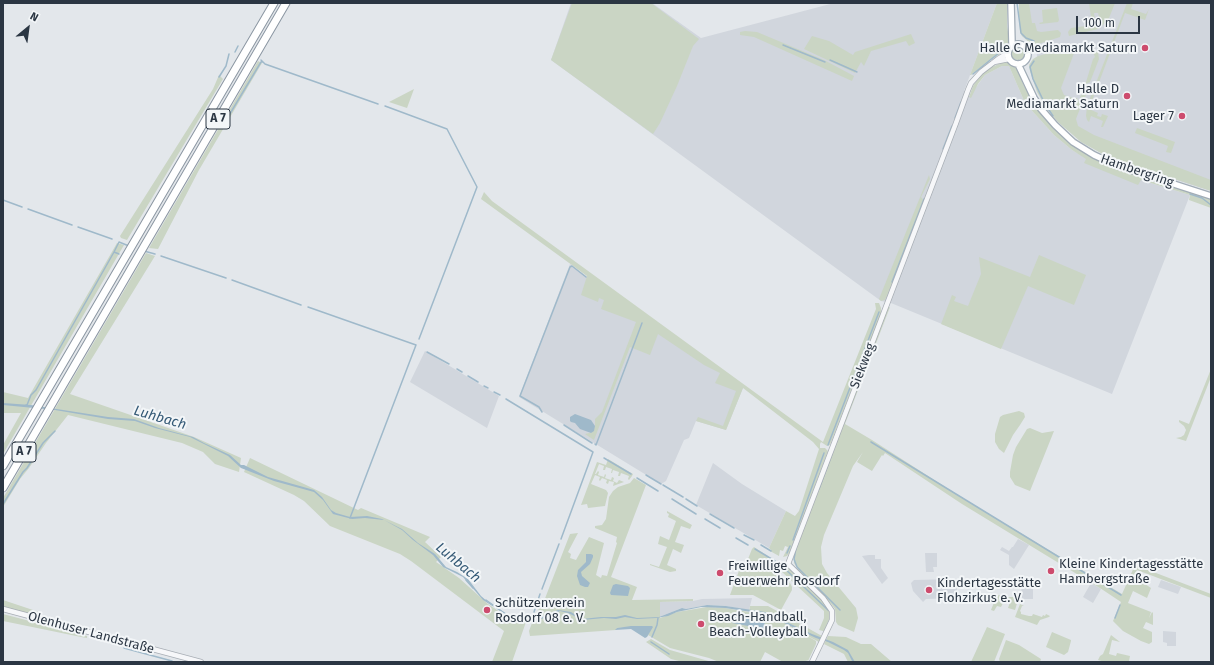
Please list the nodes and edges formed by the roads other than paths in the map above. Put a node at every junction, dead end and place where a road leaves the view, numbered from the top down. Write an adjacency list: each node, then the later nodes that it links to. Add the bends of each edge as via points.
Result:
1 (274, 3): 10 (highway, A 7)
2 (286, 3): 11 (highway, A 7)
3 (1011, 3): 4 (main road)
4 (1012, 28): 5 (main road); 6 (main road)
5 (1019, 43): 6 (main road); 8 (main road, via 1028,51 1028,57)
6 (1012, 45): 7 (main road)
7 (1008, 56): 8 (main road, via 1013,62); 14 (street, Siekweg, via 983,70 965,96 788,564 832,609 833,618)
8 (1021, 63): 9 (main road, Hambergring, via 1034,98 1046,116 1064,135 1086,151 1118,166)
9 (1211, 196)
10 (3, 466)
11 (3, 488)
12 (3, 610): 13 (street, Olenhuser Landstraße)
13 (201, 662)
14 (812, 662)

